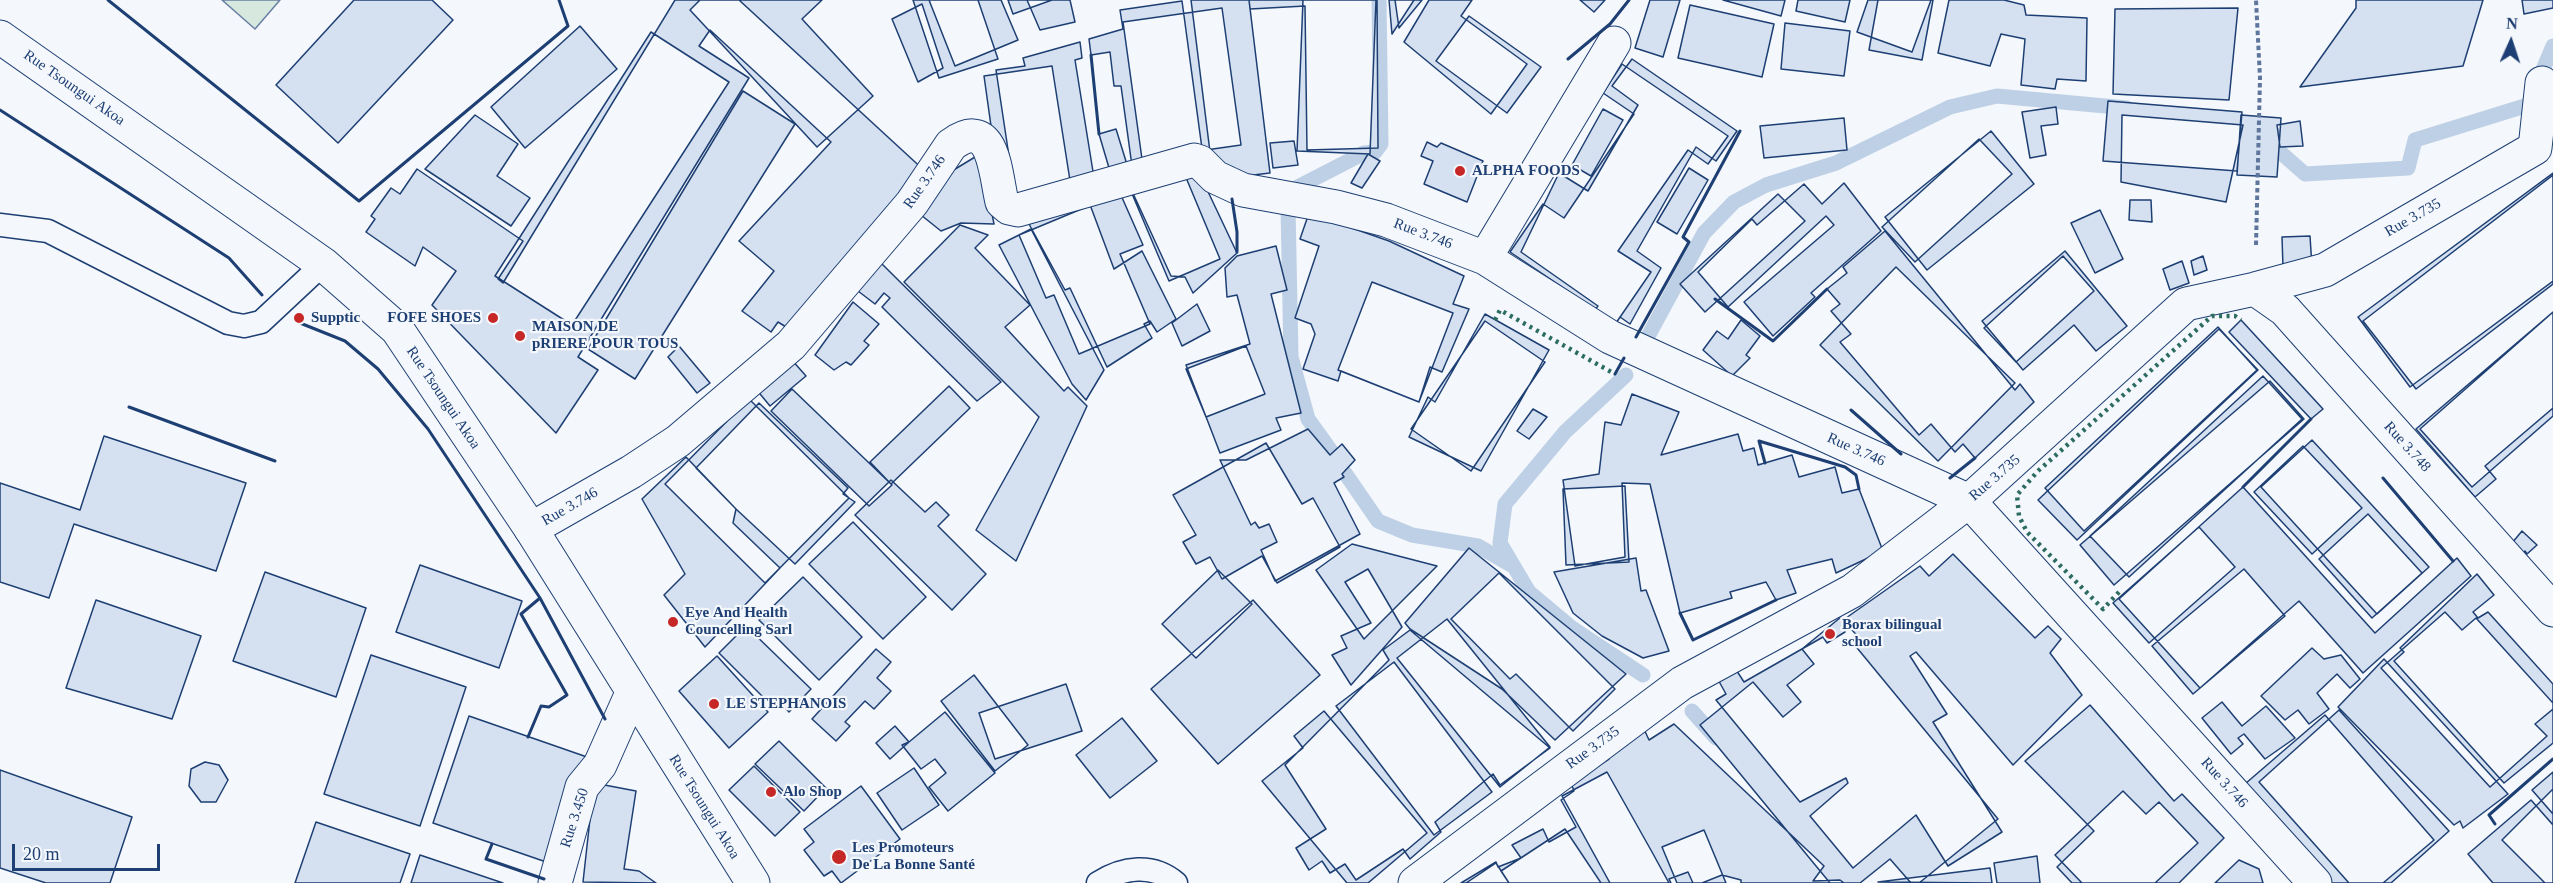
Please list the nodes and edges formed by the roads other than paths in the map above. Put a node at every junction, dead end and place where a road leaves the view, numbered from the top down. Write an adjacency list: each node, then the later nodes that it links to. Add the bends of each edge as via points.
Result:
1 (0, 37): 6 (street, Rue Tsoungui Akoa)
2 (1614, 43): 5 (street)
3 (2542, 83): 7 (street, Rue 3.735, via 2535,148 2325,270)
4 (0, 225): 6 (lane, via 48,231 228,323 244,326 261,322)
5 (1485, 258): 8 (street, Rue 3.746, via 1610,337); 9 (street, Rue 3.746, via 1386,220 1243,190 1215,177 1194,160 1018,210 1009,208 1002,202 989,148 982,137 960,138 951,145 912,203 791,345 678,441)
6 (323, 264): 9 (street, Rue Tsoungui Akoa, via 397,328)
7 (2255, 289): 8 (street, Rue 3.735, via 2186,304); 10 (street, Rue 3.748, via 2285,310)
8 (1969, 501): 16 (street, Rue 3.735, via 1852,591 1682,683); 17 (street, Rue 3.746)
9 (531, 530): 11 (street, Rue Tsoungui Akoa)
10 (2553, 610)
11 (632, 693): 12 (street, Rue 3.450, via 600,765 582,787); 13 (street, Rue Tsoungui Akoa)
12 (555, 883)
13 (753, 883)
14 (1098, 883): 15 (lane, via 1140,867 1166,875)
15 (1176, 883)
16 (1415, 883)
17 (2315, 883)

